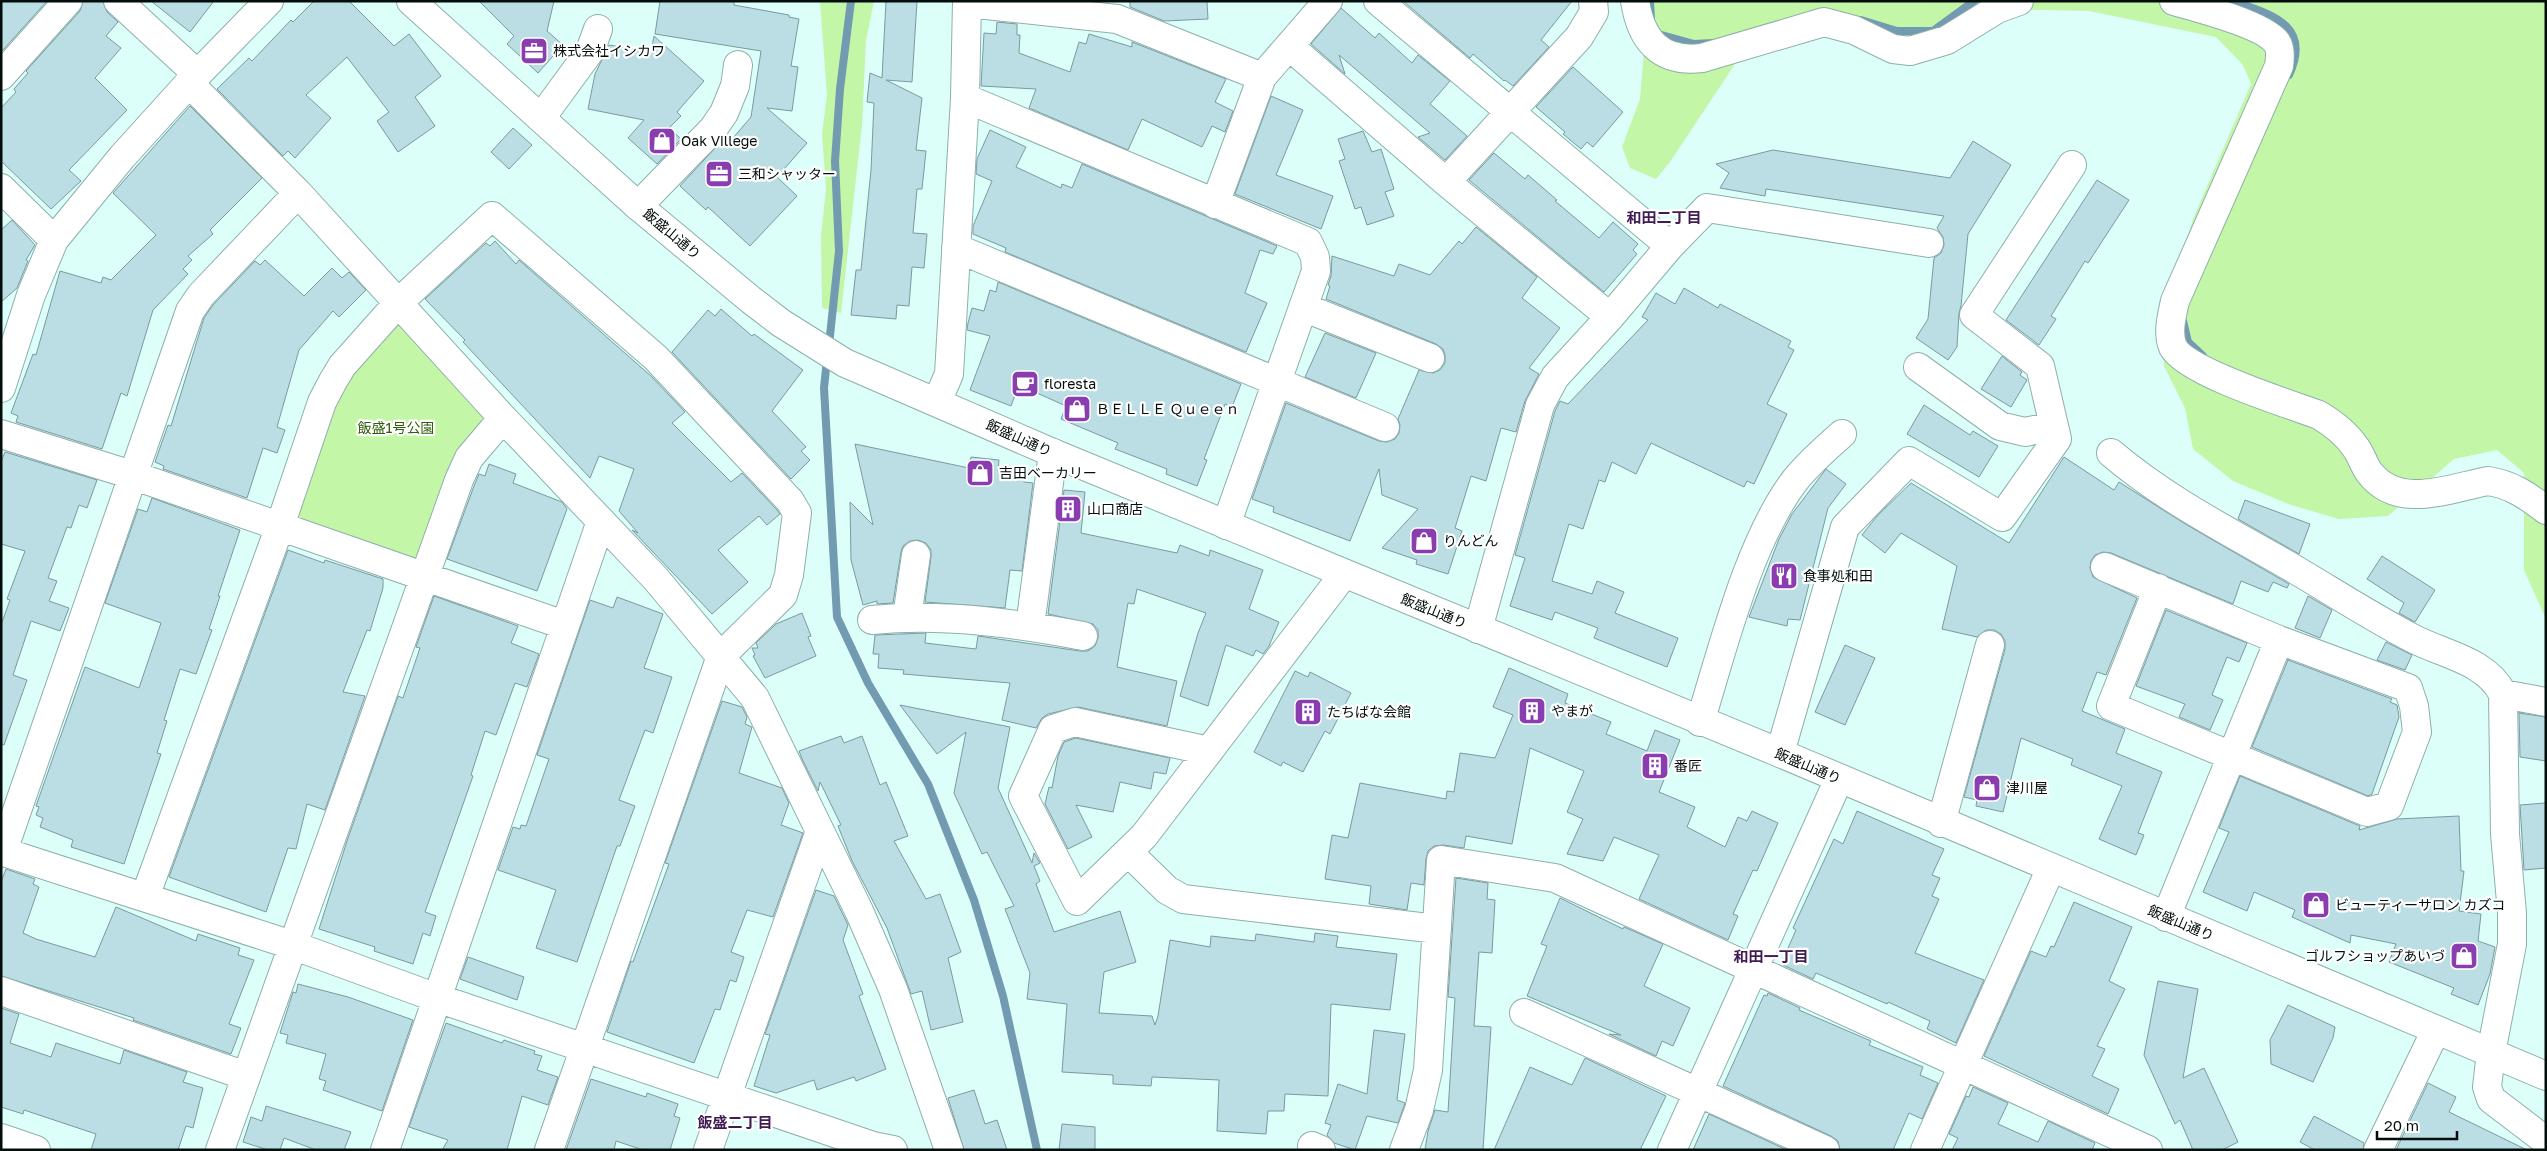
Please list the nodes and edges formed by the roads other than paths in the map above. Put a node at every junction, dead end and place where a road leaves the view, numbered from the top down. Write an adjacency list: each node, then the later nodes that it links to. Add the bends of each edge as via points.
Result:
1 (68, 1): 16 (street)
2 (118, 1): 18 (street)
3 (269, 1): 18 (street)
4 (411, 1): 21 (street, 飯盛山通り)
5 (1328, 1): 14 (street)
6 (1378, 1): 20 (street)
7 (1593, 1): 20 (street, via 1594,12 1579,37)
8 (1635, 1): 9 (street, via 1642,29 1651,44 1662,52 1689,60 1824,22 1854,30 1893,49 1910,51 1947,40 1997,9)
9 (2019, 1)
10 (2174, 1): 49 (street, via 2204,9 2269,35 2278,44 2280,54 2279,66 2174,301 2170,332 2177,354 2205,372 2331,422 2357,449 2368,471 2388,488 2428,494 2482,482 2497,482 2515,489)
11 (968, 2): 12 (street); 19 (street)
12 (1118, 10): 17 (street)
13 (598, 29): 21 (street, via 590,51)
14 (1289, 46): 17 (street); 23 (street)
15 (738, 65): 27 (street, via 735,86 724,113 713,129)
16 (1, 76)
17 (1262, 78): 26 (street)
18 (193, 79): 25 (street); 28 (street, via 122,157)
19 (965, 98): 26 (street); 31 (street)
20 (1511, 113): 23 (street); 30 (street)
21 (541, 118): 27 (street, 飯盛山通り)
22 (2072, 166): 42 (street, via 1974,315 2040,366)
23 (1446, 182): 34 (street)
24 (1, 188): 28 (street)
25 (298, 193): 32 (street); 48 (street, via 200,295 190,310)
26 (1215, 204): 33 (street, via 1308,242 1315,257 1316,271)
27 (638, 206): 40 (street, 飯盛山通り, via 750,300 826,353)
28 (54, 240): 35 (street, via 31,296)
29 (1929, 243): 30 (street, via 1707,208)
30 (1670, 246): 34 (street)
31 (956, 248): 38 (street); 40 (street, via 949,374)
32 (399, 302): 41 (street); 52 (street, via 342,366 322,402); 66 (street, via 492,216 656,358 790,500 797,513 790,576 783,595)
33 (1303, 307): 36 (street); 38 (street)
34 (1610, 317): 62 (street, via 1555,377 1540,405)
35 (9, 331): 39 (street)
36 (1430, 358)
37 (1918, 367): 42 (street, via 2000,426 2026,432)
38 (1276, 380): 43 (street); 51 (street)
39 (1, 388)
40 (938, 402): 46 (street, 飯盛山通り)
41 (503, 418): 50 (street); 56 (street, via 469,458)
42 (2054, 426): 71 (street, via 2057,439 2002,517 1909,461 1845,527)
43 (1385, 427)
44 (1, 434): 48 (street)
45 (1842, 434): 69 (street, via 1817,455 1772,517 1744,583)
46 (1053, 453): 51 (street, 飯盛山通り); 61 (street)
47 (2111, 453): 67 (street, via 2138,476 2195,514 2414,639 2470,662 2497,681)
48 (132, 475): 52 (street); 76 (street)
49 (2546, 510)
50 (600, 520): 60 (street); 66 (street, via 656,579)
51 (1226, 525): 55 (street, 飯盛山通り)
52 (280, 526): 56 (street); 79 (street)
53 (916, 554): 58 (street)
54 (2105, 567): 57 (street)
55 (1344, 574): 62 (street, 飯盛山通り); 70 (street)
56 (424, 576): 60 (street); 82 (street)
57 (2158, 588): 64 (street); 72 (street, via 2111,706)
58 (907, 616): 59 (street); 61 (street)
59 (872, 620)
60 (564, 625): 85 (street)
61 (1030, 626): 63 (street)
62 (1478, 629): 69 (street, 飯盛山通り)
63 (1083, 636)
64 (2280, 640): 72 (street); 72 (street, via 2408,688 2417,732 2389,806 2368,812)
65 (1990, 645): 74 (street)
66 (721, 656): 75 (street, via 755,698); 88 (street)
67 (2503, 694): 68 (street); 89 (street, via 2505,834 2512,944)
68 (2546, 702)
69 (1700, 722): 71 (street, 飯盛山通り)
70 (1209, 751): 77 (street); 77 (street, via 1075,722 1053,729 1023,796 1077,901)
71 (1780, 753): 73 (street, 飯盛山通り)
72 (2231, 756): 80 (street)
73 (1840, 779): 74 (street, 飯盛山通り); 83 (street)
74 (1941, 823): 78 (street, 飯盛山通り)
75 (820, 831): 94 (street); 103 (street, via 893,989)
76 (2, 851): 79 (street)
77 (1128, 852): 81 (street, via 1168,890 1183,899)
78 (2050, 868): 80 (street, 飯盛山通り); 90 (street)
79 (145, 897): 82 (street)
80 (2166, 917): 87 (street, 飯盛山通り)
81 (1437, 930): 83 (street, via 1441,860 1556,878); 104 (street, via 1428,1070 1419,1110)
82 (292, 945): 85 (street); 91 (street)
83 (1754, 969): 90 (street); 93 (street)
84 (1, 991): 91 (street)
85 (437, 998): 88 (street); 100 (street)
86 (1524, 1013): 93 (street)
87 (2436, 1030): 89 (street, 飯盛山通り); 109 (street)
88 (583, 1048): 94 (street); 101 (street)
89 (2491, 1053): 92 (street, 飯盛山通り); 96 (street, via 2487,1087 2491,1100)
90 (1962, 1064): 107 (street); 108 (street)
91 (246, 1076): 99 (street)
92 (2546, 1076)
93 (1699, 1091): 105 (street); 106 (street)
94 (727, 1096): 97 (street); 102 (street)
95 (1, 1138): 98 (street)
96 (2546, 1141)
97 (879, 1148)
98 (36, 1150)
99 (220, 1150)
100 (385, 1150)
101 (549, 1150)
102 (708, 1150)
103 (949, 1150)
104 (1404, 1150)
105 (1672, 1150)
106 (1826, 1150)
107 (1925, 1150)
108 (2148, 1150)
109 (2378, 1150)

